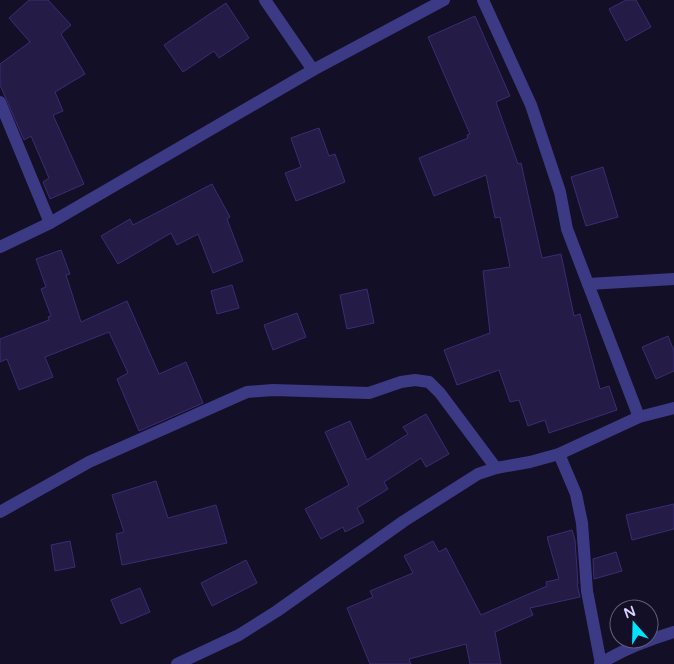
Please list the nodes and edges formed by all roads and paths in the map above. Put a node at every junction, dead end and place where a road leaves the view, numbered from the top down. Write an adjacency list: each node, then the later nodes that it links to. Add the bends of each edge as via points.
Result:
1 (265, 0): 4 (street)
2 (444, 0): 4 (street)
3 (483, 0): 9 (street, via 531,105 560,192 567,229)
4 (313, 70): 6 (street)
5 (0, 102): 6 (street)
6 (50, 223): 7 (street)
7 (0, 247)
8 (674, 279): 9 (street)
9 (588, 284): 11 (street)
10 (674, 408): 11 (street)
11 (639, 417): 12 (street)
12 (559, 454): 13 (street); 17 (street, via 576,494 582,523 586,582)
13 (496, 468): 14 (street, via 430,382 401,382 369,394 247,392 89,462); 16 (street, via 478,474 404,521 277,611)
14 (0, 512)
15 (674, 632): 17 (street, via 618,652)
16 (177, 664)
17 (600, 664)

